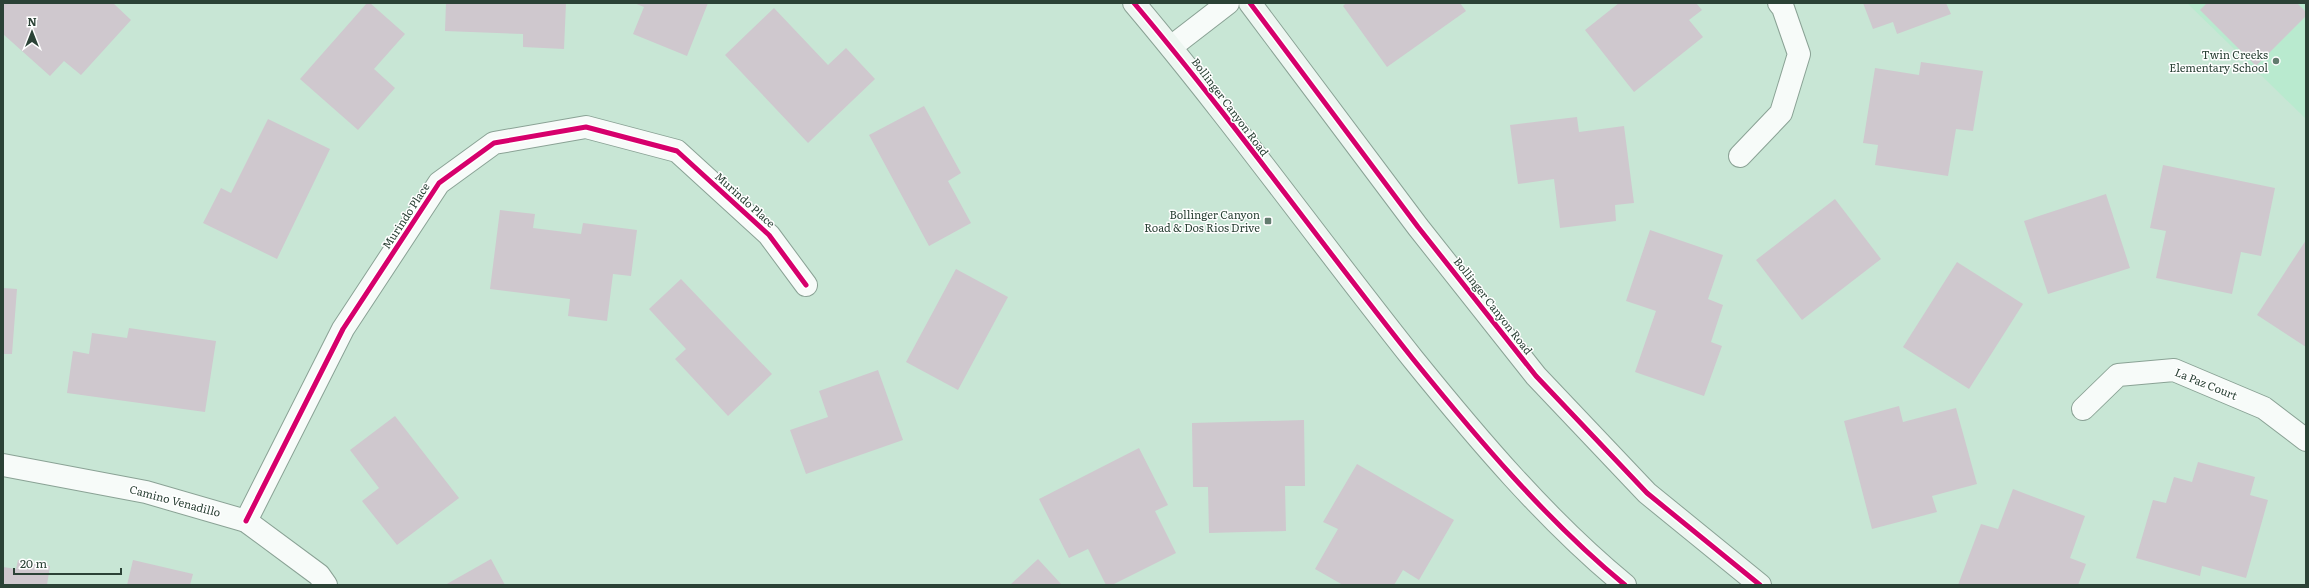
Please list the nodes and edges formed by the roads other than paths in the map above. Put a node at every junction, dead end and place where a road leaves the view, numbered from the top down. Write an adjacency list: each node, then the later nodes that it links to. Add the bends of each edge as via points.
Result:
1 (1134, 3): 5 (main road, Bollinger Canyon Road)
2 (1228, 3): 5 (street)
3 (1250, 3): 14 (main road, Bollinger Canyon Road, via 1418,227 1536,376 1647,493)
4 (1779, 3): 6 (street, via 1799,54 1781,113)
5 (1171, 47): 13 (main road, Bollinger Canyon Road, via 1347,277 1471,431 1590,556)
6 (1740, 156)
7 (806, 285): 11 (street, Murindo Place, via 769,235 676,151 586,127 494,143 439,183 343,329)
8 (2083, 409): 9 (street, La Paz Court, via 2118,375 2174,370 2264,408)
9 (2306, 440)
10 (3, 465): 11 (street, Camino Venadillo, via 146,492)
11 (246, 521): 12 (street, Camino Venadillo, via 319,575)
12 (326, 585)
13 (1625, 585)
14 (1760, 585)

